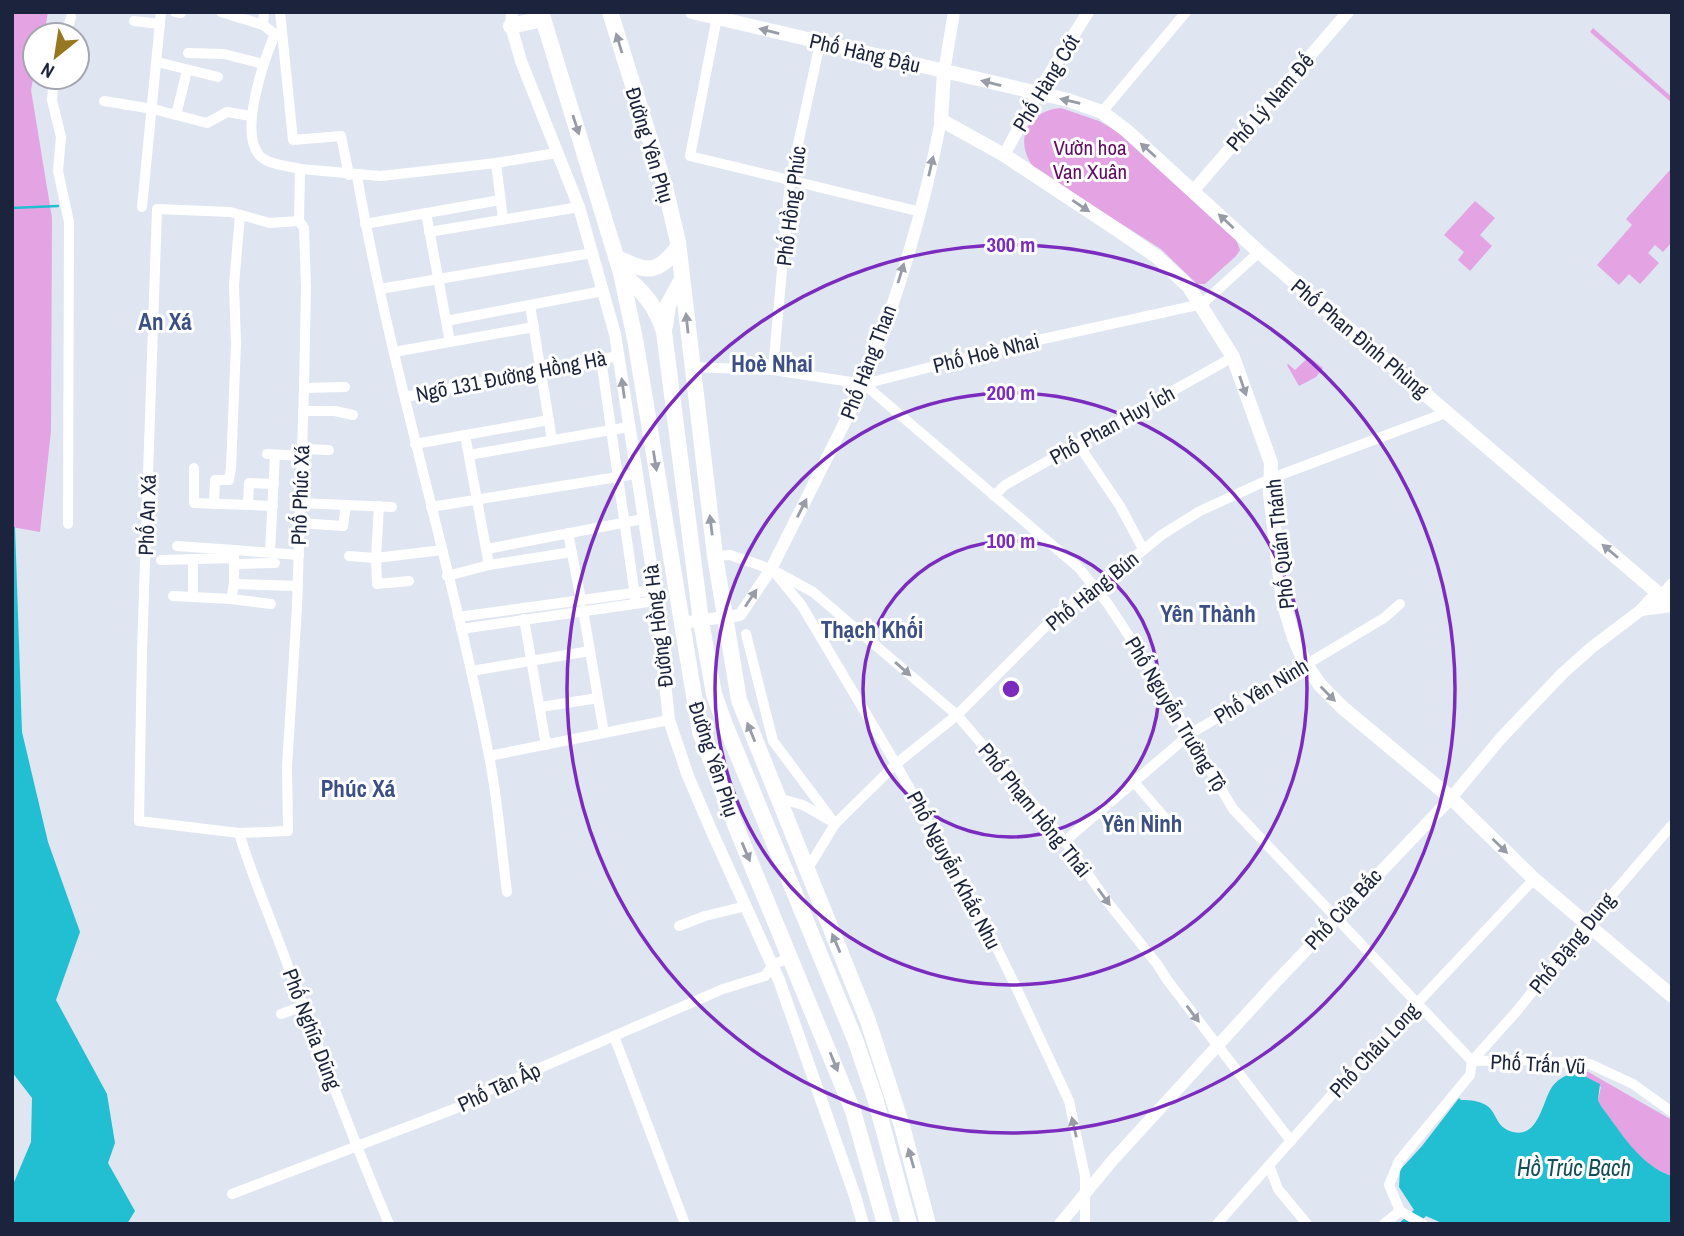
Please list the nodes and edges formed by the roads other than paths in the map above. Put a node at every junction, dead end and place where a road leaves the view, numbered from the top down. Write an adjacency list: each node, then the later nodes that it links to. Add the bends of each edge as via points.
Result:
1 (161, 12): 17 (street)
2 (221, 12): 18 (street)
3 (264, 12): 18 (street)
4 (280, 12): 38 (street, via 293,140 341,136)
5 (610, 12): 51 (main road, Đường Yên Phụ, one-way to 5, via 665,187)
6 (692, 12): 12 (main road, Phố Hàng Đậu)
7 (954, 12): 24 (street)
8 (1088, 12): 27 (street, Phố Hàng Cót)
9 (1186, 12): 30 (street)
10 (1348, 12): 40 (street, Phố Lý Nam Đế)
11 (541, 15): 14 (main road); 54 (main road, Đường Yên Phụ, one-way to 54)
12 (718, 15): 19 (main road, Phố Hàng Đậu, one-way to 12); 39 (street, via 690,156)
13 (71, 17): 15 (street)
14 (512, 19): 34 (street, Đường Hồng Hà, via 521,61)
15 (70, 21)
16 (134, 21): 17 (street)
17 (160, 24): 21 (street)
18 (263, 25): 22 (street, via 275,34)
19 (820, 43): 24 (main road, Phố Hàng Đậu); 39 (street, Phố Hồng Phúc)
20 (188, 53): 22 (street, via 223,54)
21 (157, 62): 23 (street); 29 (street)
22 (262, 64): 32 (street)
23 (187, 71): 25 (street); 31 (street)
24 (944, 72): 27 (main road, Phố Hàng Đậu, one-way to 24); 33 (main road, Phố Hàng Than)
25 (218, 77)
26 (53, 91): 108 (street, via 61,137 58,171 69,222)
27 (1037, 94): 30 (main road, Phố Phan Đình Phùng, one-way to 27); 35 (street, Phố Hàng Cót)
28 (104, 101): 29 (street)
29 (153, 109): 31 (street); 42 (street)
30 (1102, 112): 40 (main road, Phố Phan Đình Phùng, one-way to 30)
31 (176, 115): 32 (street, via 207,123 227,112)
32 (251, 116): 37 (street, via 259,155)
33 (941, 120): 35 (main road, Phố Quán Thánh); 44 (street, Phố Hàng Than, one-way to 33)
34 (556, 153): 36 (street); 43 (street, Đường Hồng Hà)
35 (1004, 155): 60 (main road, Phố Quán Thánh, one-way to 60, via 1157,257)
36 (496, 163): 38 (street); 41 (street)
37 (300, 169): 38 (street); 48 (street, Phố Phúc Xá)
38 (353, 175): 49 (street)
39 (790, 180): 44 (street); 71 (street, Phố Hồng Phúc)
40 (1193, 191): 52 (main road, Phố Phan Đình Phùng, one-way to 40)
41 (500, 200): 45 (street); 47 (street)
42 (142, 207)
43 (579, 207): 47 (street); 53 (street, Đường Hồng Hà)
44 (921, 212): 73 (street, Phố Hàng Than, one-way to 44)
45 (426, 213): 49 (street); 50 (street)
46 (240, 215): 48 (street, via 270,223); 98 (street, via 234,285 231,468 229,480 215,480); 168 (street, Phố An Xá, via 157,209 139,821)
47 (503, 219): 50 (street)
48 (299, 221): 74 (street, Phố Phúc Xá, via 304,228 306,286)
49 (365, 224): 58 (street)
50 (429, 232): 57 (street)
51 (678, 247): 54 (main road, via 667,263 654,269); 56 (main road, Đường Yên Phụ)
52 (1259, 252): 60 (street, Phố Hoè Nhai); 78 (main road, Phố Phan Đình Phùng)
53 (592, 253): 57 (street); 59 (street, Đường Hồng Hà)
54 (616, 257): 55 (main road, Đường Yên Phụ)
55 (621, 273): 64 (main road, Đường Yên Phụ, via 648,298); 146 (main road, Đường Yên Phụ, one-way to 146)
56 (682, 279): 64 (main road, Đường Yên Phụ, via 668,305); 70 (main road, Đường Yên Phụ, one-way to 56)
57 (438, 280): 58 (street); 62 (street)
58 (380, 289): 66 (street)
59 (603, 291): 61 (street); 67 (street, Đường Hồng Hà)
60 (1202, 304): 68 (main road, Phố Quán Thánh); 73 (street, Phố Hoè Nhai)
61 (530, 305): 62 (street); 63 (street)
62 (446, 321): 65 (street)
63 (534, 327): 65 (street); 72 (street)
64 (664, 332): 145 (main road, Đường Yên Phụ)
65 (450, 342): 66 (street)
66 (394, 352): 76 (street)
67 (618, 356): 69 (street, Ngõ 131 Đường Hồng Hà); 81 (street, Đường Hồng Hà, one-way to 67)
68 (1233, 357): 86 (street, Phố Phan Huy Ích); 93 (main road, Phố Quán Thánh, one-way to 93, via 1271,463)
69 (601, 359): 72 (street, Ngõ 131 Đường Hồng Hà); 82 (street, Đường Hồng Hà)
70 (691, 367): 71 (street, Phố Hoè Nhai); 117 (main road, Đường Yên Phụ, one-way to 70)
71 (773, 370): 73 (street, Phố Hoè Nhai)
72 (541, 371): 76 (street, Ngõ 131 Đường Hồng Hà); 80 (street)
73 (864, 384): 95 (street, Phố Nguyễn Trường Tộ); 124 (street, Phố Hàng Than, one-way to 73)
74 (304, 387): 75 (street); 77 (street, Phố Phúc Xá)
75 (345, 387)
76 (405, 397): 85 (street)
77 (303, 411): 79 (street); 88 (street, Phố Phúc Xá)
78 (1448, 412): 93 (street, Phố Hàng Bún); 137 (main road, Phố Phan Đình Phùng, one-way to 78)
79 (353, 415)
80 (549, 420): 83 (street); 84 (street)
81 (628, 427): 82 (street); 91 (street, Đường Hồng Hà)
82 (611, 430): 84 (street); 92 (street, Đường Hồng Hà)
83 (465, 435): 85 (street); 89 (street)
84 (552, 440): 89 (street)
85 (415, 444): 104 (street)
86 (1078, 444): 95 (street, Phố Phan Huy Ích, via 1005,485); 112 (street)
87 (329, 450): 88 (street)
88 (302, 452): 94 (street, via 271,454); 97 (street, Phố Phúc Xá)
89 (469, 454): 96 (street)
90 (194, 468): 98 (street, via 194,503)
91 (636, 474): 92 (street); 105 (street, Đường Hồng Hà)
92 (618, 477): 96 (street); 106 (street, Đường Hồng Hà)
93 (1272, 478): 112 (street, Phố Hàng Bún, via 1200,511); 151 (main road, Phố Quán Thánh, via 1283,602)
94 (274, 484): 99 (street, via 249,483); 101 (street)
95 (994, 496): 130 (street, Phố Nguyễn Trường Tộ)
96 (479, 499): 104 (street); 111 (street)
97 (299, 503): 100 (street); 107 (street, Phố Phúc Xá)
98 (214, 504): 99 (street)
99 (248, 505): 101 (street)
100 (346, 505): 102 (street); 107 (street, via 343,526)
101 (273, 506): 119 (street)
102 (379, 506): 103 (street); 120 (street)
103 (392, 507)
104 (431, 507): 113 (street)
105 (643, 519): 106 (street); 133 (street, Đường Hồng Hà)
106 (625, 522): 109 (street); 135 (street, Đường Hồng Hà)
107 (299, 523): 115 (street, Phố Phúc Xá)
108 (68, 524)
109 (568, 533): 111 (street); 114 (street)
110 (177, 546): 118 (street)
111 (486, 549): 123 (street)
112 (1143, 549): 130 (street, Phố Hàng Bún)
113 (442, 550): 120 (street); 125 (street)
114 (572, 552): 123 (street); 140 (street)
115 (299, 555): 119 (street); 129 (street, Phố Phúc Xá)
116 (349, 556): 120 (street)
117 (715, 556): 124 (street, Phố Phạm Hồng Thái, via 732,556); 143 (main road, Đường Yên Phụ)
118 (234, 557): 119 (street); 121 (street); 127 (street)
119 (272, 557)
120 (376, 558): 126 (street, via 377,584)
121 (193, 559): 122 (street); 134 (street)
122 (161, 560)
123 (489, 565): 125 (street)
124 (771, 569): 131 (street, Phố Phạm Hồng Thái); 141 (street, Phố Nguyễn Khắc Nhu); 143 (street, Phố Hàng Than, one-way to 124, via 740,615)
125 (447, 576): 142 (street)
126 (409, 581)
127 (234, 584): 129 (street); 136 (street)
128 (1672, 584): 137 (street, Phố Cửa Bắc)
129 (298, 586): 168 (street, Phố Phúc Xá, via 287,767 288,831)
130 (1096, 588): 155 (street, Phố Hàng Bún, via 1065,607); 158 (street, Phố Nguyễn Trường Tộ)
131 (813, 592): 141 (street, via 805,596); 155 (street, Phố Phạm Hồng Thái, one-way to 155)
132 (173, 596): 134 (street)
133 (655, 596): 135 (street); 156 (street, Đường Hồng Hà)
134 (193, 597): 136 (street)
135 (635, 598): 140 (street)
136 (230, 600): 138 (street)
137 (1669, 602): 164 (street, Phố Cửa Bắc, via 1651,599 1563,673)
138 (271, 604)
139 (1401, 604): 151 (street, Phố Yên Ninh)
140 (582, 605): 142 (street); 144 (street); 149 (street)
141 (802, 606): 161 (street, Phố Nguyễn Khắc Nhu)
142 (458, 617): 147 (street)
143 (724, 617): 145 (street, Phố Hàng Than); 163 (main road, Đường Yên Phụ, one-way to 143, via 739,700)
144 (524, 619): 147 (street); 150 (street)
145 (701, 621): 146 (street, Phố Hàng Than); 199 (main road, Đường Yên Phụ, via 724,722 856,1042)
146 (681, 623): 177 (main road, Đường Yên Phụ, one-way to 177, via 700,732)
147 (461, 629): 152 (street)
148 (746, 634): 165 (street, via 773,741)
149 (590, 651): 150 (street); 153 (street)
150 (532, 661): 152 (street); 154 (street)
151 (1305, 663): 158 (street, Phố Yên Ninh); 164 (main road, Phố Quán Thánh, one-way to 164, via 1343,708)
152 (471, 671): 160 (street)
153 (598, 698): 154 (street); 157 (street)
154 (541, 707): 159 (street)
155 (957, 715): 161 (street, Phố Hàng Bún); 169 (street, Phố Phạm Hồng Thái)
156 (669, 720): 157 (street); 173 (street, Đường Hồng Hà)
157 (604, 733): 159 (street)
158 (1190, 734): 162 (street, Phố Yên Ninh); 174 (street, Phố Nguyễn Trường Tộ, via 1233,810)
159 (546, 745): 160 (street)
160 (489, 757): 172 (street)
161 (896, 764): 165 (street, Phố Hàng Bún); 193 (street, Phố Nguyễn Khắc Nhu, one-way to 161, via 1069,1101 988,930)
162 (1134, 782): 166 (street); 169 (street, Phố Yên Ninh)
163 (778, 798): 165 (street, via 811,808); 170 (main road, Đường Yên Phụ)
164 (1451, 798): 171 (main road, Phố Quán Thánh, one-way to 171); 174 (street, Phố Cửa Bắc)
165 (835, 824): 170 (street, Phố Hàng Bún)
166 (1171, 825)
167 (1672, 825): 175 (street, Phố Đặng Dung)
168 (239, 833): 183 (street, Phố Nghĩa Dũng)
169 (1065, 841): 186 (street, Phố Phạm Hồng Thái, one-way to 186)
170 (807, 870): 200 (main road, Đường Yên Phụ, one-way to 170, via 885,1068)
171 (1534, 879): 175 (main road, Phố Quán Thánh); 182 (street, Phố Châu Long)
172 (507, 892)
173 (746, 906): 176 (street); 178 (street, Đường Hồng Hà)
174 (1336, 917): 182 (street, Phố Nguyễn Trường Tộ); 186 (street, Phố Cửa Bắc)
175 (1587, 924): 181 (main road, Phố Quán Thánh); 187 (street, Phố Đặng Dung)
176 (679, 926)
177 (790, 957): 178 (street, Phố Tân Ấp); 179 (main road, Đường Yên Phụ)
178 (769, 971): 180 (street, Đường Hồng Hà); 185 (street, Phố Tân Ấp)
179 (797, 973): 180 (street); 198 (main road, Đường Yên Phụ, one-way to 198, via 856,1121)
180 (779, 980): 197 (street, Đường Hồng Hà)
181 (1672, 996)
182 (1419, 1002): 187 (street, Phố Nguyễn Trường Tộ); 189 (street, Phố Châu Long)
183 (303, 1006): 184 (street); 190 (street, Phố Nghĩa Dũng)
184 (281, 1014)
185 (614, 1036): 190 (street, Phố Tân Ấp, via 475,1096 467,1104); 196 (street)
186 (1219, 1046): 189 (street, Phố Phạm Hồng Thái); 193 (street, Phố Cửa Bắc)
187 (1472, 1061): 188 (street, Phố Trấn Vũ, via 1590,1064 1633,1084); 194 (street, Phố Trấn Vũ, via 1470,1076 1399,1161 1389,1185)
188 (1672, 1112)
189 (1291, 1141): 191 (street, Phố Châu Long)
190 (356, 1146): 192 (street, Phố Tân Ấp); 195 (street, Phố Nghĩa Dũng)
191 (1269, 1165): 203 (street, Phố Châu Long); 204 (street, via 1278,1189)
192 (232, 1194)
193 (1086, 1194): 201 (street, Phố Cửa Bắc); 202 (street, Phố Nguyễn Khắc Nhu)
194 (1400, 1210): 205 (street); 206 (street)
195 (389, 1224)
196 (685, 1224)
197 (863, 1224)
198 (885, 1224)
199 (909, 1224)
200 (928, 1224)
201 (1060, 1224)
202 (1085, 1224)
203 (1217, 1224)
204 (1307, 1224)
205 (1384, 1224)
206 (1422, 1224)

